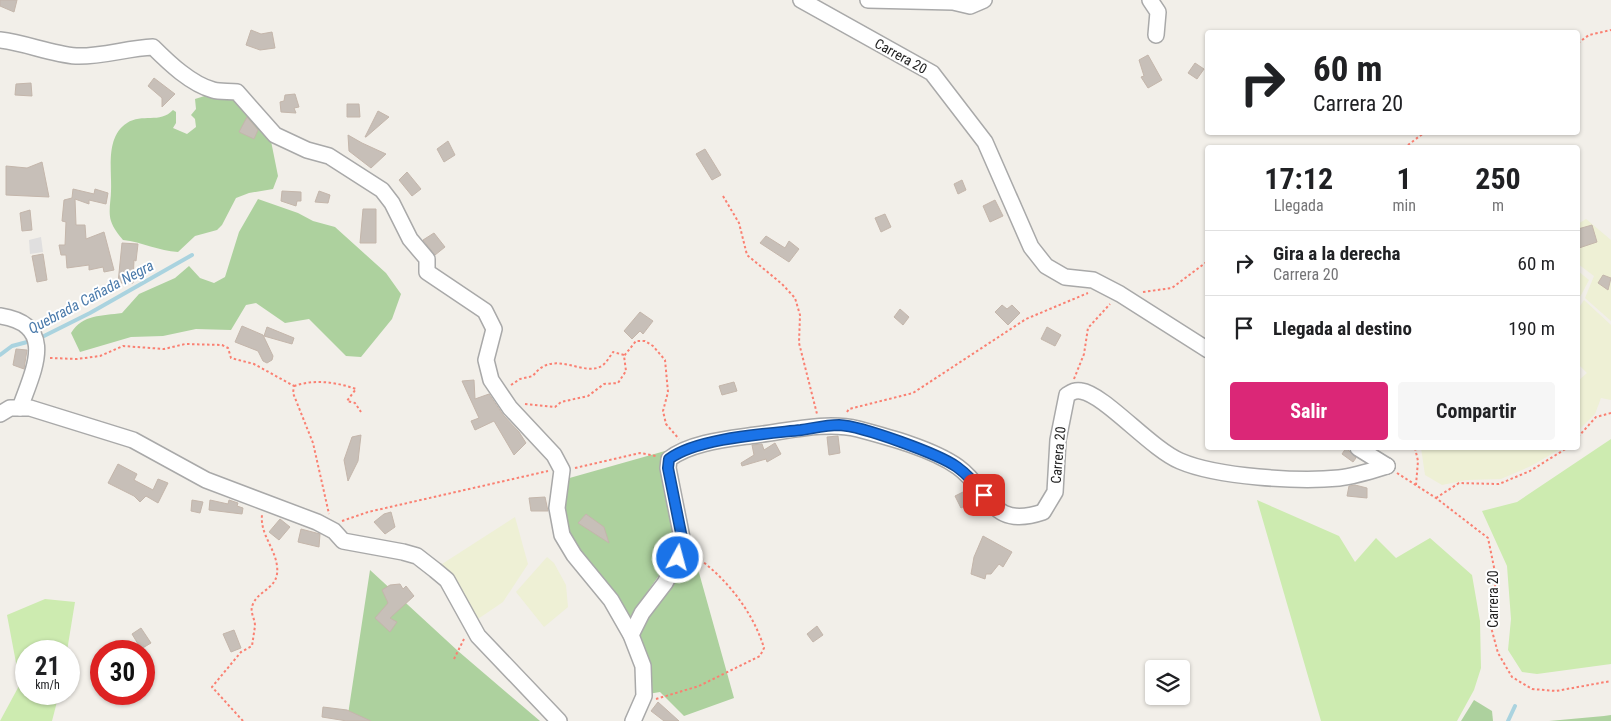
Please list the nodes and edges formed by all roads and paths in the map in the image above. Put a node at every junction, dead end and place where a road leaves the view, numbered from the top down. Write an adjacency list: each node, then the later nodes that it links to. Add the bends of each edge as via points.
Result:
1 (801, 0): 13 (street, Carrera 20, via 932,73 985,142 1031,247 1046,266 1066,277 1092,280)
2 (868, 0): 3 (street, via 953,2 970,6)
3 (984, 0)
4 (1150, 0): 6 (street, via 1158,12)
5 (1611, 30): 8 (path, via 1589,35)
6 (1156, 35)
7 (0, 40): 21 (street, via 74,56 153,47 198,82 214,90 237,92 275,135 329,156 382,190 392,202 410,239 427,260 427,272 485,311 494,329 486,360 491,380)
8 (1580, 42)
9 (1421, 135): 10 (path)
10 (1408, 145)
11 (723, 196): 27 (path, via 739,222 747,255 795,298 800,315 799,343)
12 (1205, 263): 14 (path, via 1172,288)
13 (1104, 286): 14 (street, Carrera 20); 26 (path, via 1026,320 913,393 849,408)
14 (1120, 294): 16 (street, Carrera 20); 20 (path, via 1088,328 1084,354 1075,374)
15 (0, 316): 18 (street, via 14,318 32,330)
16 (1205, 348)
17 (625, 355): 21 (path, via 613,352 602,365 589,368 551,363 537,370 533,376 512,384); 21 (path, via 626,371 618,383 604,384 588,396 561,402 555,407 526,405); 29 (path, via 636,341 645,341 662,353 668,392 663,411 666,424)
18 (38, 359): 19 (path, via 100,356 124,346 164,349 185,344 222,345 228,348 231,358 254,364); 22 (street)
19 (294, 386): 23 (path, via 318,381 340,383 356,389 347,401 355,403); 39 (path, via 293,393 313,443)
20 (1074, 391): 26 (street, Carrera 20, via 1067,396 1058,440 1055,492 1043,512 1026,518 1010,516 992,506 976,483 957,467 926,451); 34 (street, via 1083,391 1103,403 1150,443 1179,461 1214,472 1338,478)
21 (505, 395): 35 (street, via 510,408 554,455)
22 (20, 408): 25 (street, via 10,408); 38 (street, via 30,408 133,440 206,480)
23 (362, 412)
24 (1611, 413): 28 (path, via 1596,417)
25 (0, 414)
26 (839, 425): 27 (street, Carrera 20)
27 (819, 428): 29 (street, Carrera 20, via 744,437)
28 (1580, 436)
29 (684, 449): 33 (street, Carrera 20)
30 (1361, 450): 34 (street)
31 (1415, 450): 36 (path)
32 (1564, 450): 37 (path, via 1530,471 1499,484 1459,483)
33 (669, 459): 35 (path, via 640,453); 40 (street, via 682,538)
34 (1387, 466): 36 (path, Carrera 20)
35 (562, 470): 39 (path, via 544,471 368,512 341,521); 42 (street, via 557,508 562,535 611,600)
36 (1416, 485): 37 (path, Carrera 20)
37 (1436, 498): 44 (path, Carrera 20, via 1488,538 1496,577 1491,627 1498,653 1512,677 1532,689 1556,690)
38 (264, 501): 39 (street); 46 (path, via 261,524 277,565 276,577 253,602 252,646 241,652 212,687)
39 (334, 531): 41 (street, via 343,541 417,556 447,580)
40 (680, 547): 42 (street, via 665,583 642,613); 45 (path, via 708,564 730,588 759,632 764,648 760,656 699,686 658,700)
41 (475, 629): 43 (path, via 466,635); 47 (street, via 496,657)
42 (631, 635): 45 (street, via 643,666)
43 (454, 659)
44 (1611, 681)
45 (644, 698): 48 (street)
46 (244, 721)
47 (559, 721)
48 (633, 721)

